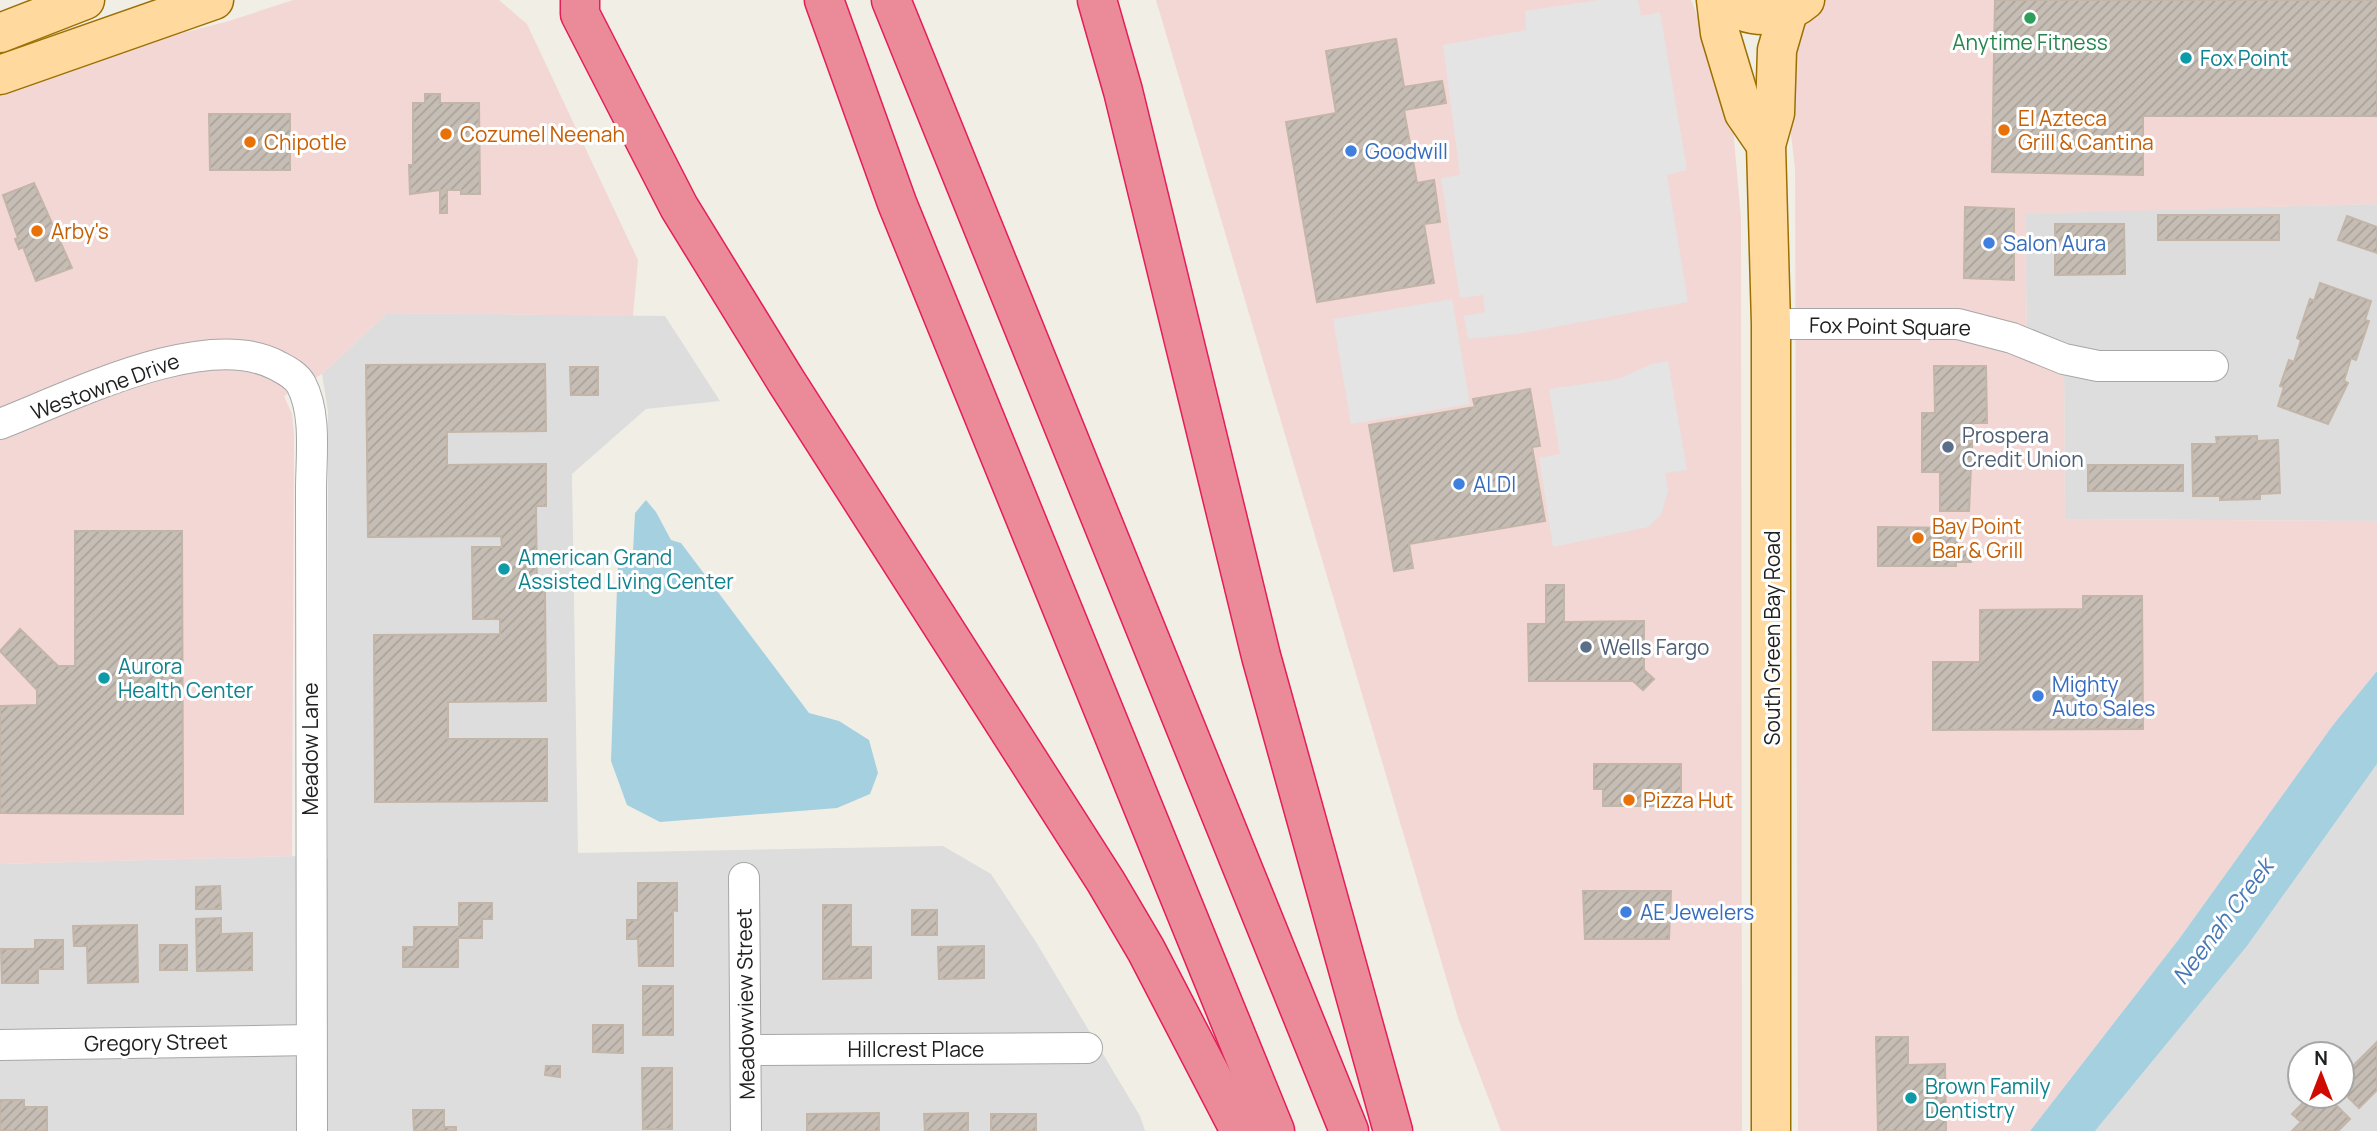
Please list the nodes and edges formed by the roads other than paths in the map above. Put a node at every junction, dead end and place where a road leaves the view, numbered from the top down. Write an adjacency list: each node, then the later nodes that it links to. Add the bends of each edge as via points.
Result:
1 (85, 0): 10 (main road)
2 (214, 0): 11 (main road)
3 (824, 0): 25 (highway, via 897,203)
4 (891, 0): 26 (highway)
5 (1716, 0): 12 (main road, via 1720,33 1744,113)
6 (1725, 0): 9 (main road, via 1756,15)
7 (574, 5): 24 (highway, via 680,207 1106,881)
8 (1102, 6): 27 (highway, via 1261,656)
9 (1797, 6): 12 (main road, South Green Bay Road, via 1777,50 1775,113)
10 (0, 33)
11 (0, 75)
12 (1766, 145): 13 (main road, South Green Bay Road)
13 (1771, 324): 14 (street, Fox Point Square, via 1958,324 2098,366); 28 (main road, South Green Bay Road)
14 (2213, 366)
15 (291, 373): 16 (street, Westowne Drive, via 265,359 243,355 186,356); 18 (street, Meadow Lane, via 300,384 310,419)
16 (0, 424)
17 (744, 878): 21 (street, Meadowview Street)
18 (311, 1040): 19 (street, Gregory Street); 22 (street, Meadow Lane)
19 (0, 1045)
20 (1087, 1048): 21 (street, Hillcrest Place)
21 (746, 1050): 23 (street, Meadowview Street)
22 (312, 1131)
23 (746, 1131)
24 (1240, 1131)
25 (1275, 1131)
26 (1349, 1131)
27 (1393, 1131)
28 (1771, 1131)

